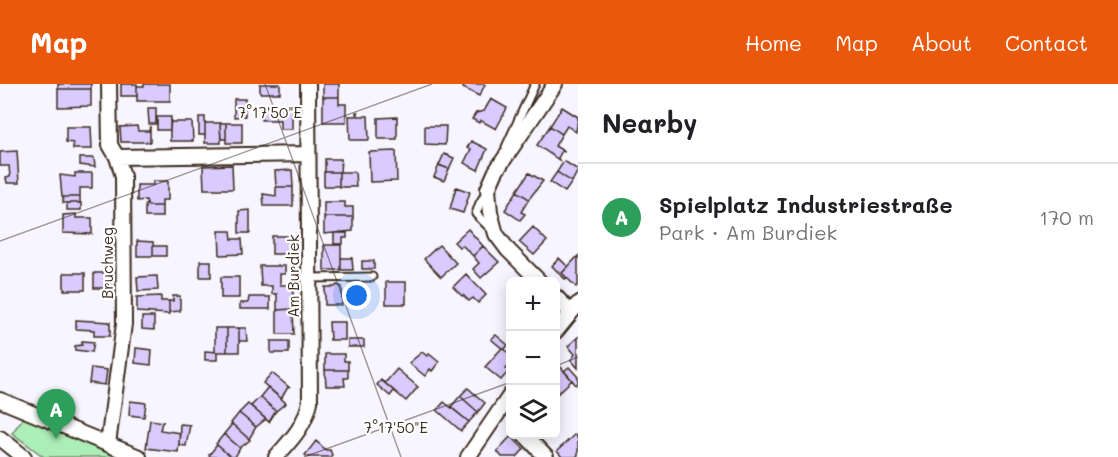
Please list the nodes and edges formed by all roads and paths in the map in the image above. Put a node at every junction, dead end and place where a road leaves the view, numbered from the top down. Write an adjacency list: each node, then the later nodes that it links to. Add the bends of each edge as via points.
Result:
1 (109, 84): 6 (street, Bruchweg, via 110,145)
2 (308, 84): 5 (street, Am Burdiek)
3 (535, 84): 7 (lane)
4 (555, 84): 7 (street)
5 (308, 154): 6 (street); 10 (street, Am Burdiek)
6 (117, 156): 20 (street, Bruchweg, via 123,176 124,324)
7 (496, 171): 9 (street, via 488,189 496,234)
8 (372, 277): 10 (lane)
9 (535, 277)
10 (309, 278): 23 (street, Am Burdiek, via 310,402 306,420)
11 (560, 300): 12 (street)
12 (574, 308): 13 (street)
13 (560, 325)
14 (0, 400): 20 (street)
15 (506, 400): 16 (street)
16 (500, 410): 17 (street); 24 (street)
17 (506, 417)
18 (0, 438): 21 (street)
19 (528, 439): 25 (street)
20 (108, 444): 22 (street)
21 (24, 457)
22 (139, 457)
23 (276, 457)
24 (468, 457)
25 (546, 457)

